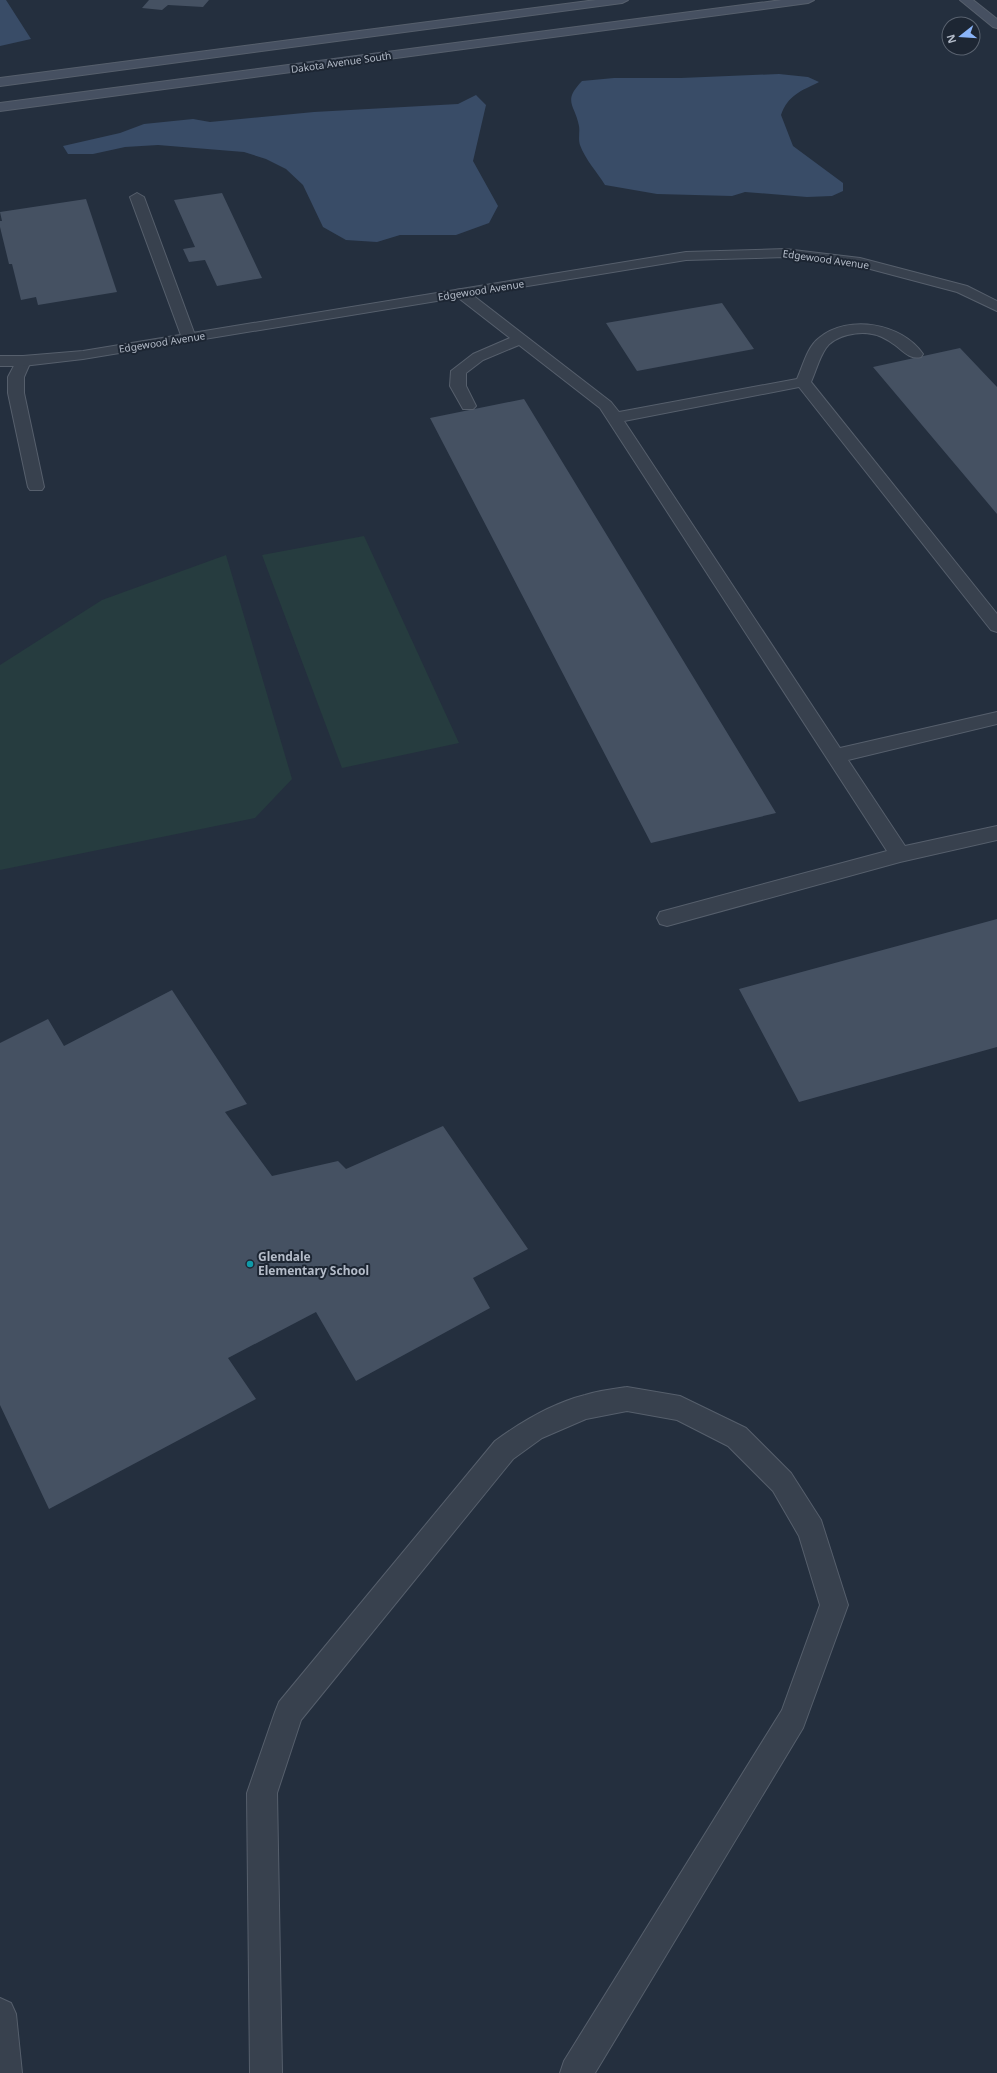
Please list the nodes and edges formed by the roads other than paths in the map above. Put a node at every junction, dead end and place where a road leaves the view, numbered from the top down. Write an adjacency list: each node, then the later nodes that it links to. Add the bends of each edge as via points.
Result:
1 (622, 0): 5 (main road)
2 (808, 0): 6 (main road, Dakota Avenue South)
3 (966, 0): 4 (main road)
4 (997, 25)
5 (0, 82)
6 (0, 107)
7 (137, 198): 10 (street)
8 (461, 293): 9 (street, Edgewood Avenue, via 686,256 785,253 860,262 962,289); 10 (street, Edgewood Avenue); 11 (street)
9 (997, 307)
10 (189, 338): 14 (street, Edgewood Avenue, via 83,355)
11 (520, 339): 16 (street, via 478,356 459,371 458,386); 17 (street, via 606,405)
12 (916, 354): 15 (street, via 897,338 877,329 856,328 837,334 822,344)
13 (0, 361): 14 (street, Edgewood Avenue)
14 (23, 361): 18 (street, via 16,378 16,393)
15 (802, 382): 17 (street); 19 (street)
16 (468, 406)
17 (614, 418): 21 (street)
18 (36, 487)
19 (997, 626)
20 (997, 718): 21 (street)
21 (835, 756): 23 (street)
22 (997, 833): 23 (street)
23 (900, 855): 24 (street)
24 (667, 918)
25 (0, 2014): 26 (street)
26 (6, 2073)
27 (266, 2073): 28 (street, via 262,1792 288,1712 504,1450 533,1429 577,1410 627,1399 680,1408 737,1437 782,1482 811,1530 834,1605 793,1718)
28 (576, 2073)

